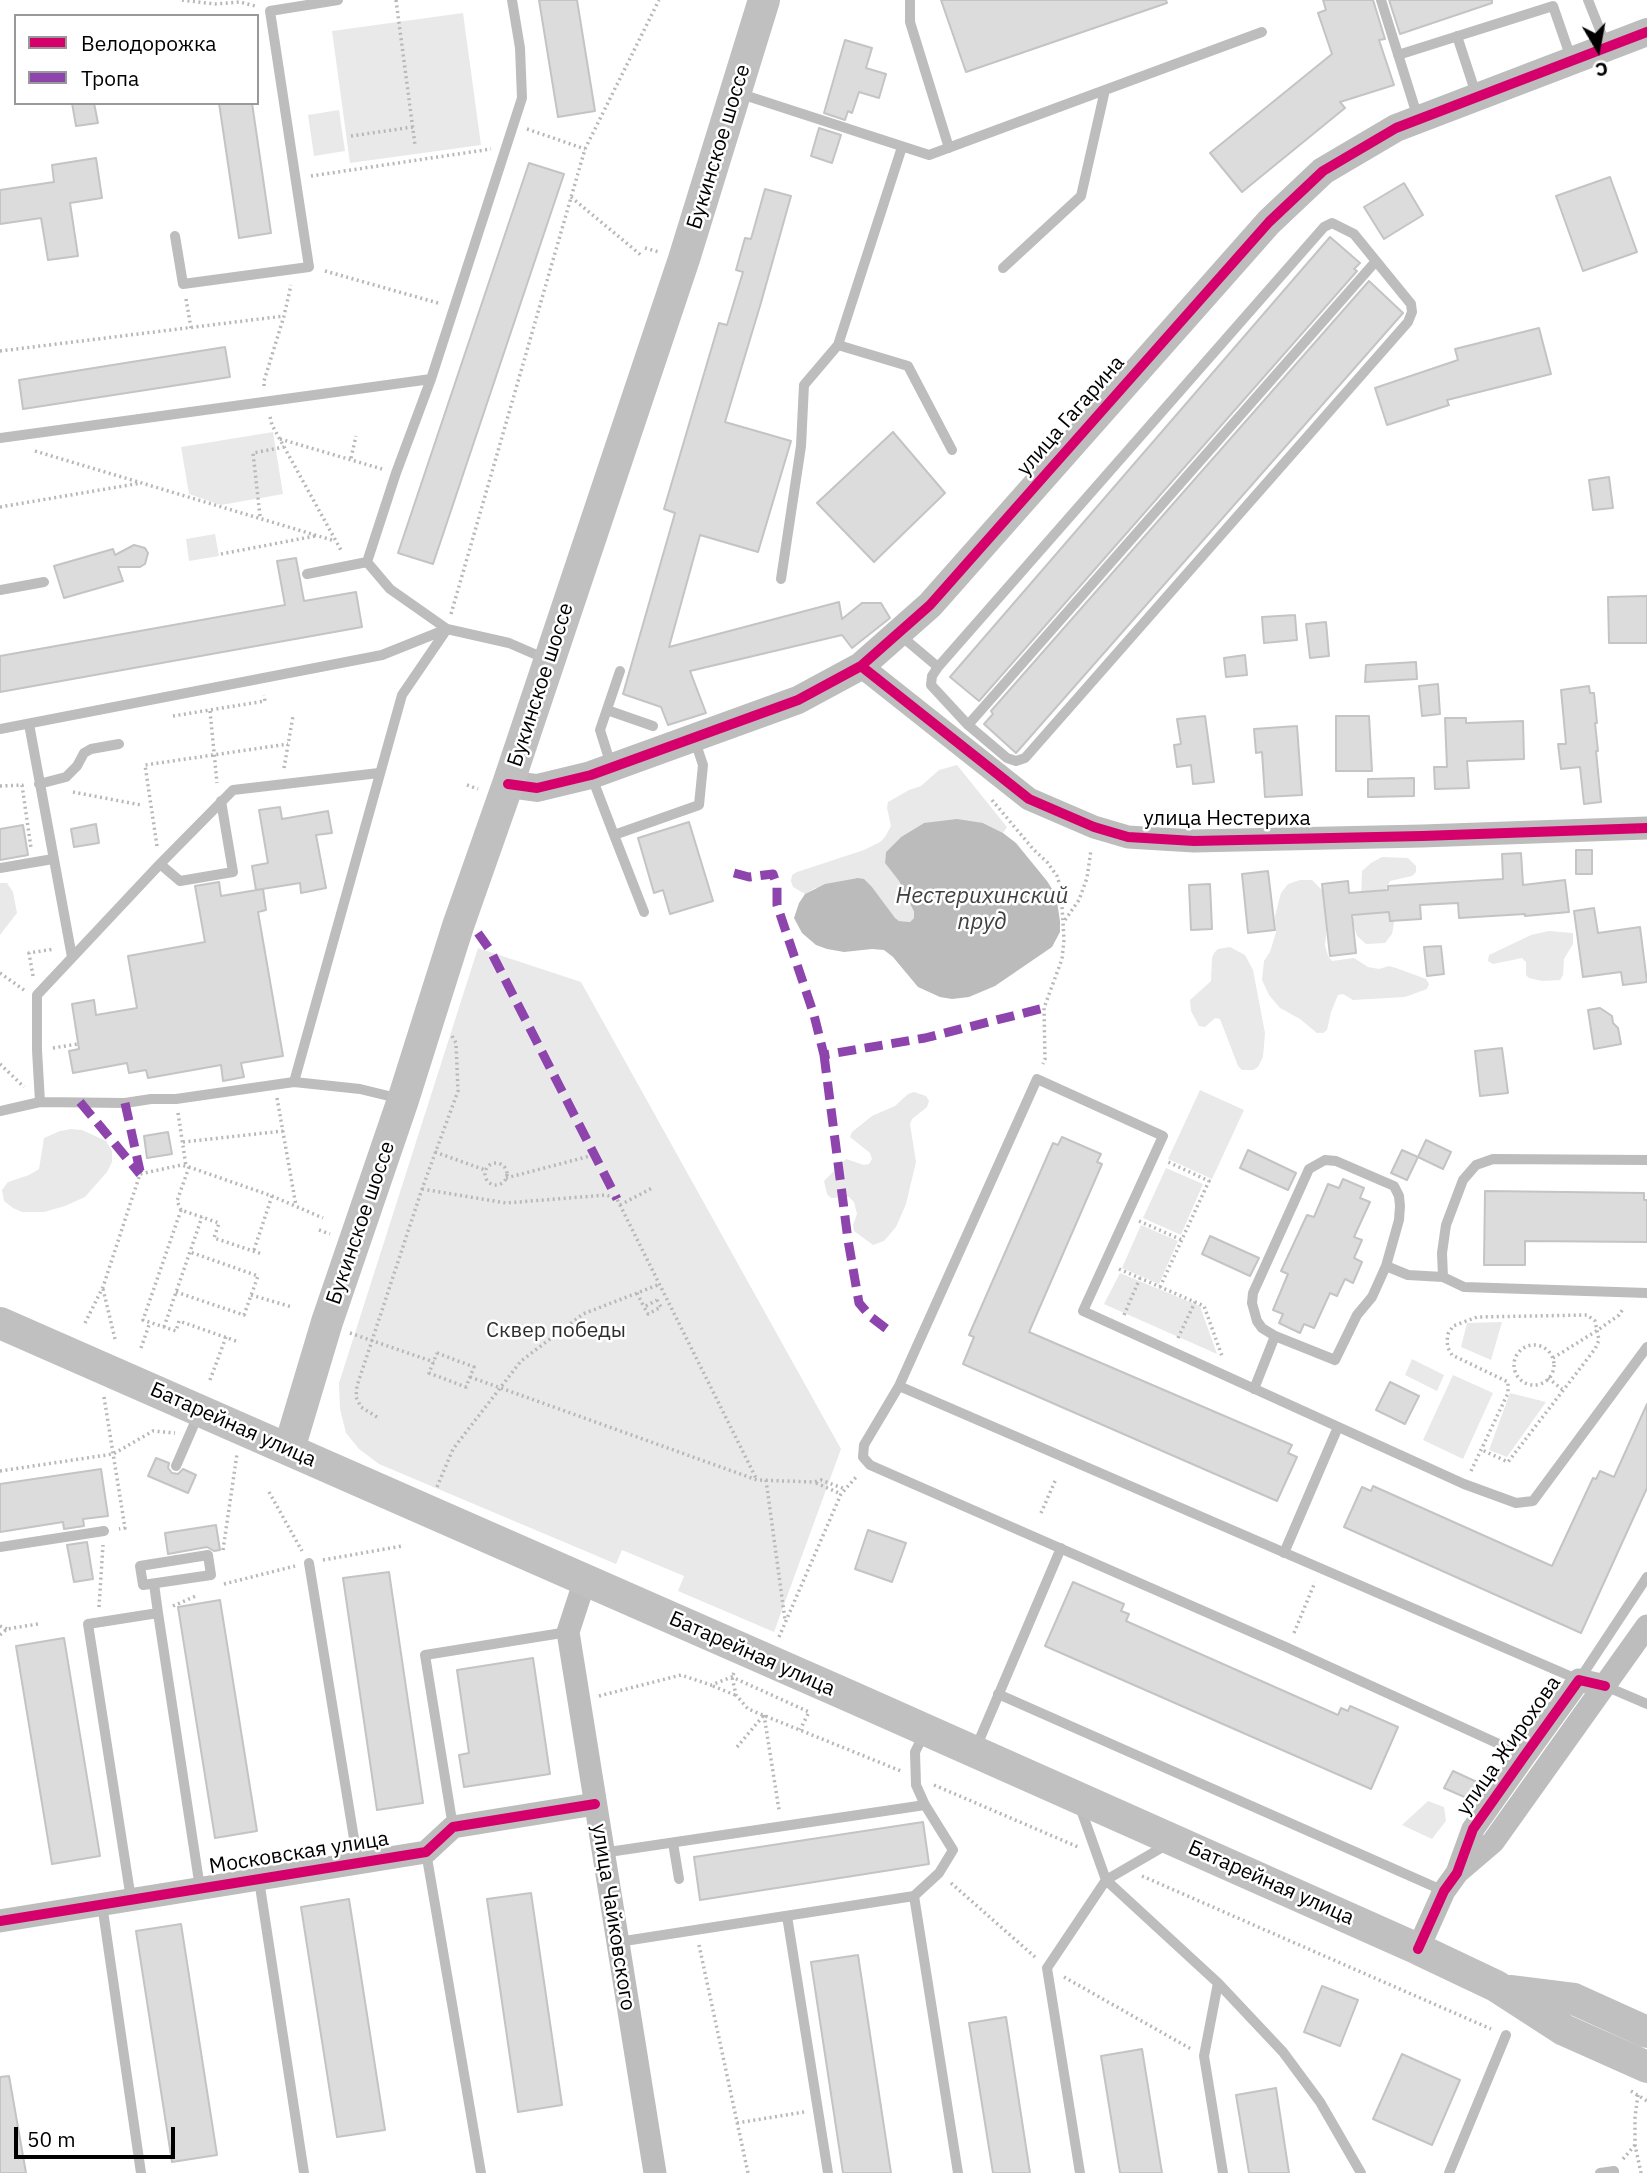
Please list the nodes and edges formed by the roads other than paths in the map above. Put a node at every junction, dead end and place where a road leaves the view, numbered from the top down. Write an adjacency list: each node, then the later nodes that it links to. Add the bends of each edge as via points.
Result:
1 (338, 0): 19 (lane, via 270,11 309,267 183,284)
2 (512, 0): 23 (lane, via 522,98)
3 (910, 0): 18 (lane, via 910,22)
4 (1381, 0): 11 (lane)
5 (1588, 0): 10 (lane)
6 (763, 1): 14 (main road, Букинское шоссе)
7 (1262, 32): 13 (lane)
8 (1647, 32): 10 (street, улица Гагарина)
9 (1457, 36): 11 (lane); 12 (lane, via 1553,6); 15 (lane)
10 (1607, 47): 12 (street, улица Гагарина)
11 (1398, 55): 16 (lane)
12 (1572, 61): 15 (street, улица Гагарина)
13 (1105, 90): 18 (lane); 21 (lane, via 1081,196)
14 (736, 92): 17 (lane); 33 (main road, Букинское шоссе)
15 (1477, 97): 16 (street, улица Гагарина)
16 (1418, 119): 32 (street, улица Гагарина, via 1324,171 1269,222 930,605)
17 (902, 146): 18 (lane, via 929,155); 22 (lane)
18 (949, 148)
19 (175, 236)
20 (1376, 261): 35 (lane, via 1354,234 1332,223 1324,227); 39 (lane); 39 (lane, via 1411,304 1408,322 1034,748 1025,758 1007,758)
21 (1003, 268)
22 (838, 345): 25 (lane, via 908,366); 28 (lane, via 804,385 795,500)
23 (431, 379): 24 (lane); 26 (lane)
24 (0, 438)
25 (952, 450)
26 (367, 562): 27 (lane); 31 (lane, via 390,589)
27 (307, 574)
28 (781, 579)
29 (44, 582): 30 (lane)
30 (0, 590)
31 (447, 629): 33 (lane, via 509,643); 38 (lane, via 382,655); 45 (lane, via 402,695)
32 (898, 634): 34 (street, улица Гагарина); 35 (lane)
33 (548, 661): 47 (main road, Букинское шоссе)
34 (861, 666): 42 (street, улица Гагарина, via 798,700); 49 (street, улица Нестериха, via 1029,799 1128,837 1194,841)
35 (938, 667): 39 (lane, via 931,685)
36 (620, 671): 37 (lane)
37 (607, 710): 40 (lane); 44 (lane, via 600,730)
38 (29, 724): 41 (lane); 46 (lane)
39 (968, 725)
40 (653, 726)
41 (0, 729)
42 (694, 737): 44 (street, улица Гагарина); 50 (lane, via 702,765 699,805)
43 (119, 744): 46 (lane, via 91,749 66,777)
44 (601, 772): 47 (street, улица Гагарина, via 537,788); 50 (lane)
45 (379, 773): 48 (lane, via 233,790); 56 (lane)
46 (39, 786): 51 (lane)
47 (494, 787): 57 (main road, Букинское шоссе, via 458,926)
48 (220, 797): 52 (lane); 52 (lane, via 233,872 180,881)
49 (1647, 828)
50 (614, 835): 54 (lane)
51 (53, 859): 53 (lane); 55 (lane)
52 (160, 864): 55 (lane)
53 (0, 868)
54 (644, 912)
55 (72, 957): 58 (lane, via 37,995)
56 (294, 1082): 57 (lane, via 360,1089); 58 (lane, via 176,1099)
57 (403, 1100): 71 (main road, Букинское шоссе)
58 (40, 1102): 59 (lane)
59 (0, 1111)
60 (1647, 1160): 62 (lane, via 1493,1159 1476,1165 1463,1180 1446,1225)
61 (1386, 1266): 62 (lane, via 1408,1275); 65 (lane, via 1335,1360); 65 (lane, via 1399,1220 1394,1186 1336,1161 1315,1163 1253,1293 1257,1321)
62 (1443, 1277): 63 (lane, via 1464,1287)
63 (1641, 1293)
64 (0, 1323): 69 (main road, Батарейная улица)
65 (1275, 1336): 68 (lane)
66 (1647, 1347): 70 (lane, via 1533,1500 1516,1503 1464,1484)
67 (898, 1386): 68 (lane, via 1037,1079 1163,1136 1083,1311); 75 (lane, via 864,1445 863,1457 870,1465); 76 (lane)
68 (1254, 1389): 70 (lane)
69 (201, 1411): 71 (main road, Батарейная улица); 72 (lane)
70 (1338, 1427): 76 (lane)
71 (289, 1449): 79 (main road, Батарейная улица)
72 (176, 1466)
73 (104, 1531): 74 (lane)
74 (0, 1547)
75 (1061, 1548): 86 (lane); 90 (lane)
76 (1284, 1553): 84 (lane)
77 (309, 1563): 99 (lane)
78 (1647, 1577): 84 (lane)
79 (585, 1580): 83 (street, улица Чайковского); 88 (main road, Батарейная улица)
80 (154, 1584): 80 (lane, via 143,1586 140,1566 208,1555 211,1575); 81 (lane)
81 (158, 1613): 104 (lane); 106 (lane, via 88,1625)
82 (1647, 1626): 85 (street, улица Жирохова)
83 (568, 1632): 92 (street, улица Чайковского); 94 (lane, via 425,1655)
84 (1579, 1680): 85 (street); 90 (street, улица Жирохова)
85 (1605, 1686): 87 (lane); 103 (street, улица Жирохова, via 1493,1842)
86 (998, 1695): 89 (lane); 103 (lane)
87 (1647, 1704)
88 (926, 1731): 89 (main road, Батарейная улица); 93 (lane, via 915,1752 916,1785)
89 (974, 1752): 91 (main road, Батарейная улица)
90 (1523, 1758): 103 (street, улица Жирохова, via 1473,1829)
91 (1077, 1798): 95 (main road, Батарейная улица); 102 (lane)
92 (595, 1804): 94 (street); 98 (street, улица Чайковского)
93 (925, 1805): 96 (lane); 105 (lane, via 953,1850 939,1873)
94 (453, 1827): 97 (street)
95 (1174, 1840): 102 (lane); 111 (main road, Батарейная улица)
96 (673, 1843): 98 (lane); 100 (lane)
97 (426, 1852): 99 (street, Московская улица); 119 (lane)
98 (602, 1853): 110 (street, улица Чайковского)
99 (358, 1863): 101 (street, Московская улица)
100 (679, 1879)
101 (259, 1880): 104 (street, Московская улица); 118 (lane)
102 (1105, 1880): 112 (lane); 123 (lane, via 1047,1968)
103 (1450, 1882): 111 (street, улица Жирохова)
104 (200, 1888): 106 (street, Московская улица)
105 (914, 1896): 108 (lane); 122 (lane)
106 (131, 1899): 107 (street, Московская улица)
107 (102, 1904): 109 (street, Московская улица); 117 (lane)
108 (787, 1916): 110 (lane); 121 (lane)
109 (0, 1921)
110 (618, 1942): 120 (street, улица Чайковского)
111 (1418, 1948): 113 (main road, Батарейная улица)
112 (1218, 1983): 124 (lane, via 1205,2056); 125 (lane, via 1283,2052 1320,2102)
113 (1502, 1990): 114 (main road, Батарейная улица, via 1574,1999); 116 (main road, Батарейная улица)
114 (1647, 2032)
115 (1506, 2035): 126 (lane)
116 (1643, 2081)
117 (141, 2173)
118 (304, 2173)
119 (481, 2173)
120 (653, 2173)
121 (828, 2173)
122 (958, 2173)
123 (1080, 2173)
124 (1223, 2173)
125 (1360, 2173)
126 (1449, 2173)
127 (1600, 2173): 128 (lane)
128 (1614, 2173)

